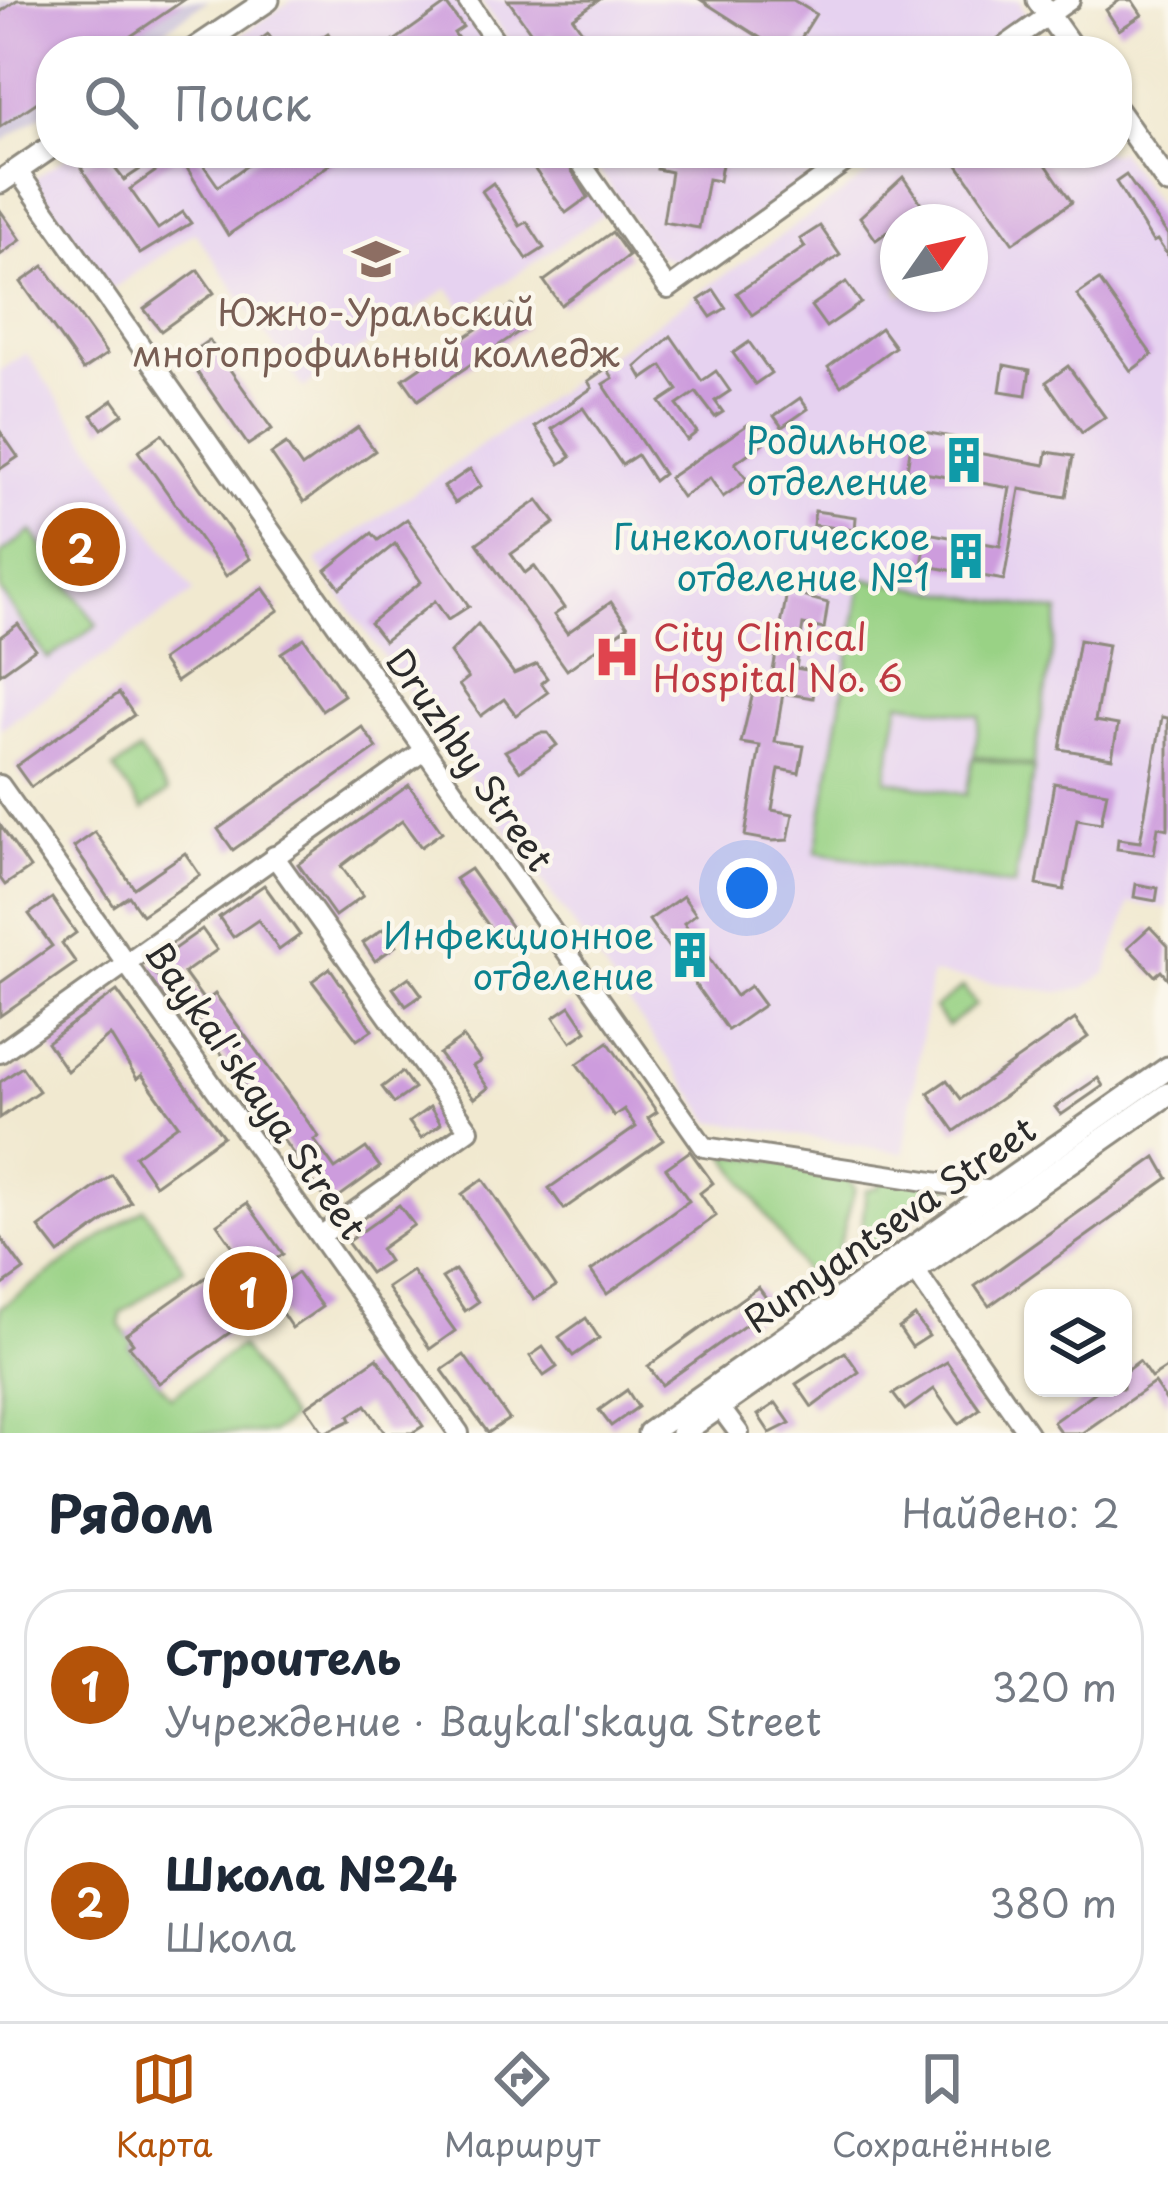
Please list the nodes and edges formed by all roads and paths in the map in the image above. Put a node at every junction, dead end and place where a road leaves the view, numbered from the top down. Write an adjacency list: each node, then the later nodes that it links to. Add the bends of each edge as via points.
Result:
1 (268, 0): 5 (main road)
2 (467, 0): 6 (street)
3 (1070, 0): 4 (street)
4 (1043, 7): 7 (street); 8 (main road)
5 (214, 36)
6 (492, 36)
7 (1013, 36)
8 (1063, 36)
9 (1132, 132): 14 (main road)
10 (36, 157): 13 (main road)
11 (584, 168): 12 (street, via 668,289)
12 (836, 168)
13 (8, 176): 15 (street, Druzhby Street)
14 (1168, 183)
15 (425, 751): 17 (street); 21 (street, Druzhby Street, via 704,1147)
16 (0, 785): 18 (street, Baykal'skaya Street)
17 (274, 856): 18 (street); 22 (street, via 469,1130)
18 (127, 963): 19 (street); 22 (street, Baykal'skaya Street)
19 (0, 1053)
20 (1165, 1086): 21 (main road, Rumyantseva Street); 23 (main road, Rumyantseva Street)
21 (992, 1191): 24 (main road, Rumyantseva Street)
22 (320, 1236): 26 (street, Baykal'skaya Street)
23 (914, 1269): 24 (main road, Rumyantseva Street); 30 (street)
24 (844, 1308): 25 (main road, Rumyantseva Street); 27 (main road, Rumyantseva Street)
25 (719, 1406): 28 (main road, Rumyantseva Street); 29 (street)
26 (459, 1433)
27 (649, 1433)
28 (682, 1433)
29 (739, 1433)
30 (1028, 1433)

